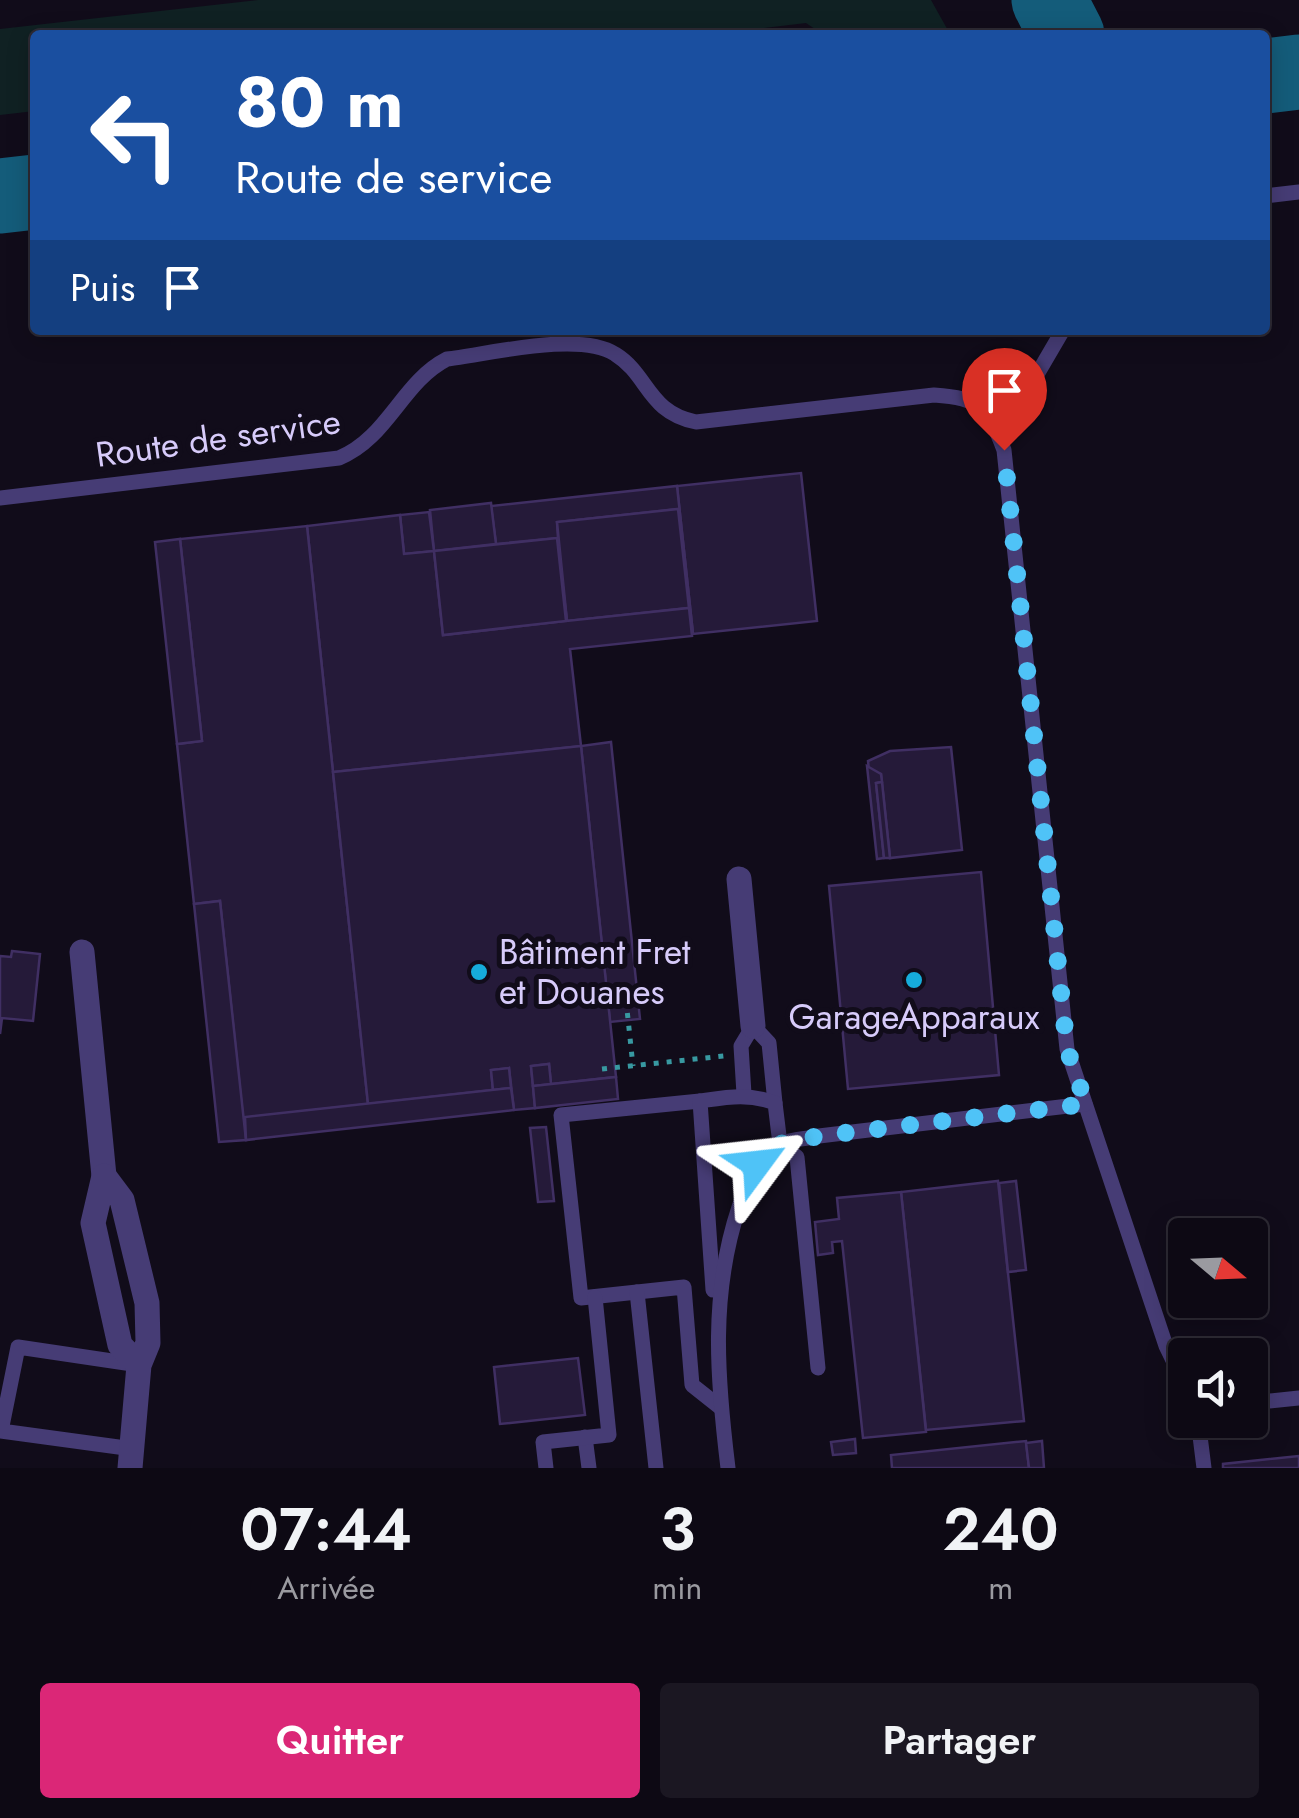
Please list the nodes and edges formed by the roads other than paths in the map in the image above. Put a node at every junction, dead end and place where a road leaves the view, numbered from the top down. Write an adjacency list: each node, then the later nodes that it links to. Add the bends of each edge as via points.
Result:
1 (1299, 192): 2 (lane)
2 (1270, 195)
3 (1059, 335): 4 (lane, via 1025,395)
4 (990, 413): 5 (lane, Route de service, via 963,396 934,395 696,422 656,403 619,356 583,343 447,359 430,368 359,450 339,458); 12 (lane, via 1004,450 1067,1049)
5 (0, 498)
6 (739, 879): 8 (street)
7 (82, 952): 14 (street)
8 (753, 1026): 9 (lane, via 741,1046); 11 (lane, via 768,1043)
9 (744, 1094): 10 (lane); 11 (lane)
10 (700, 1101): 16 (lane, via 562,1115 582,1298); 17 (lane)
11 (775, 1104): 13 (lane)
12 (1086, 1104): 13 (lane); 18 (lane)
13 (780, 1144): 17 (lane, via 757,1164 744,1192 726,1247); 20 (lane, via 797,1157)
14 (104, 1176): 19 (street, via 122,1200 147,1304 148,1343); 19 (street, via 92,1223 120,1345)
15 (637, 1292): 16 (lane); 23 (lane, via 684,1287 692,1385); 29 (lane)
16 (594, 1297): 24 (lane, via 610,1434)
17 (716, 1334): 23 (lane)
18 (1168, 1350)
19 (139, 1365): 26 (street); 26 (lane, via 18,1347 1,1431)
20 (818, 1368)
21 (1299, 1398): 22 (lane)
22 (1268, 1401)
23 (721, 1408): 30 (lane)
24 (585, 1437): 27 (lane, via 543,1442); 28 (lane)
25 (1200, 1438): 31 (lane)
26 (131, 1458)
27 (546, 1468)
28 (589, 1468)
29 (656, 1468)
30 (728, 1468)
31 (1204, 1468)

